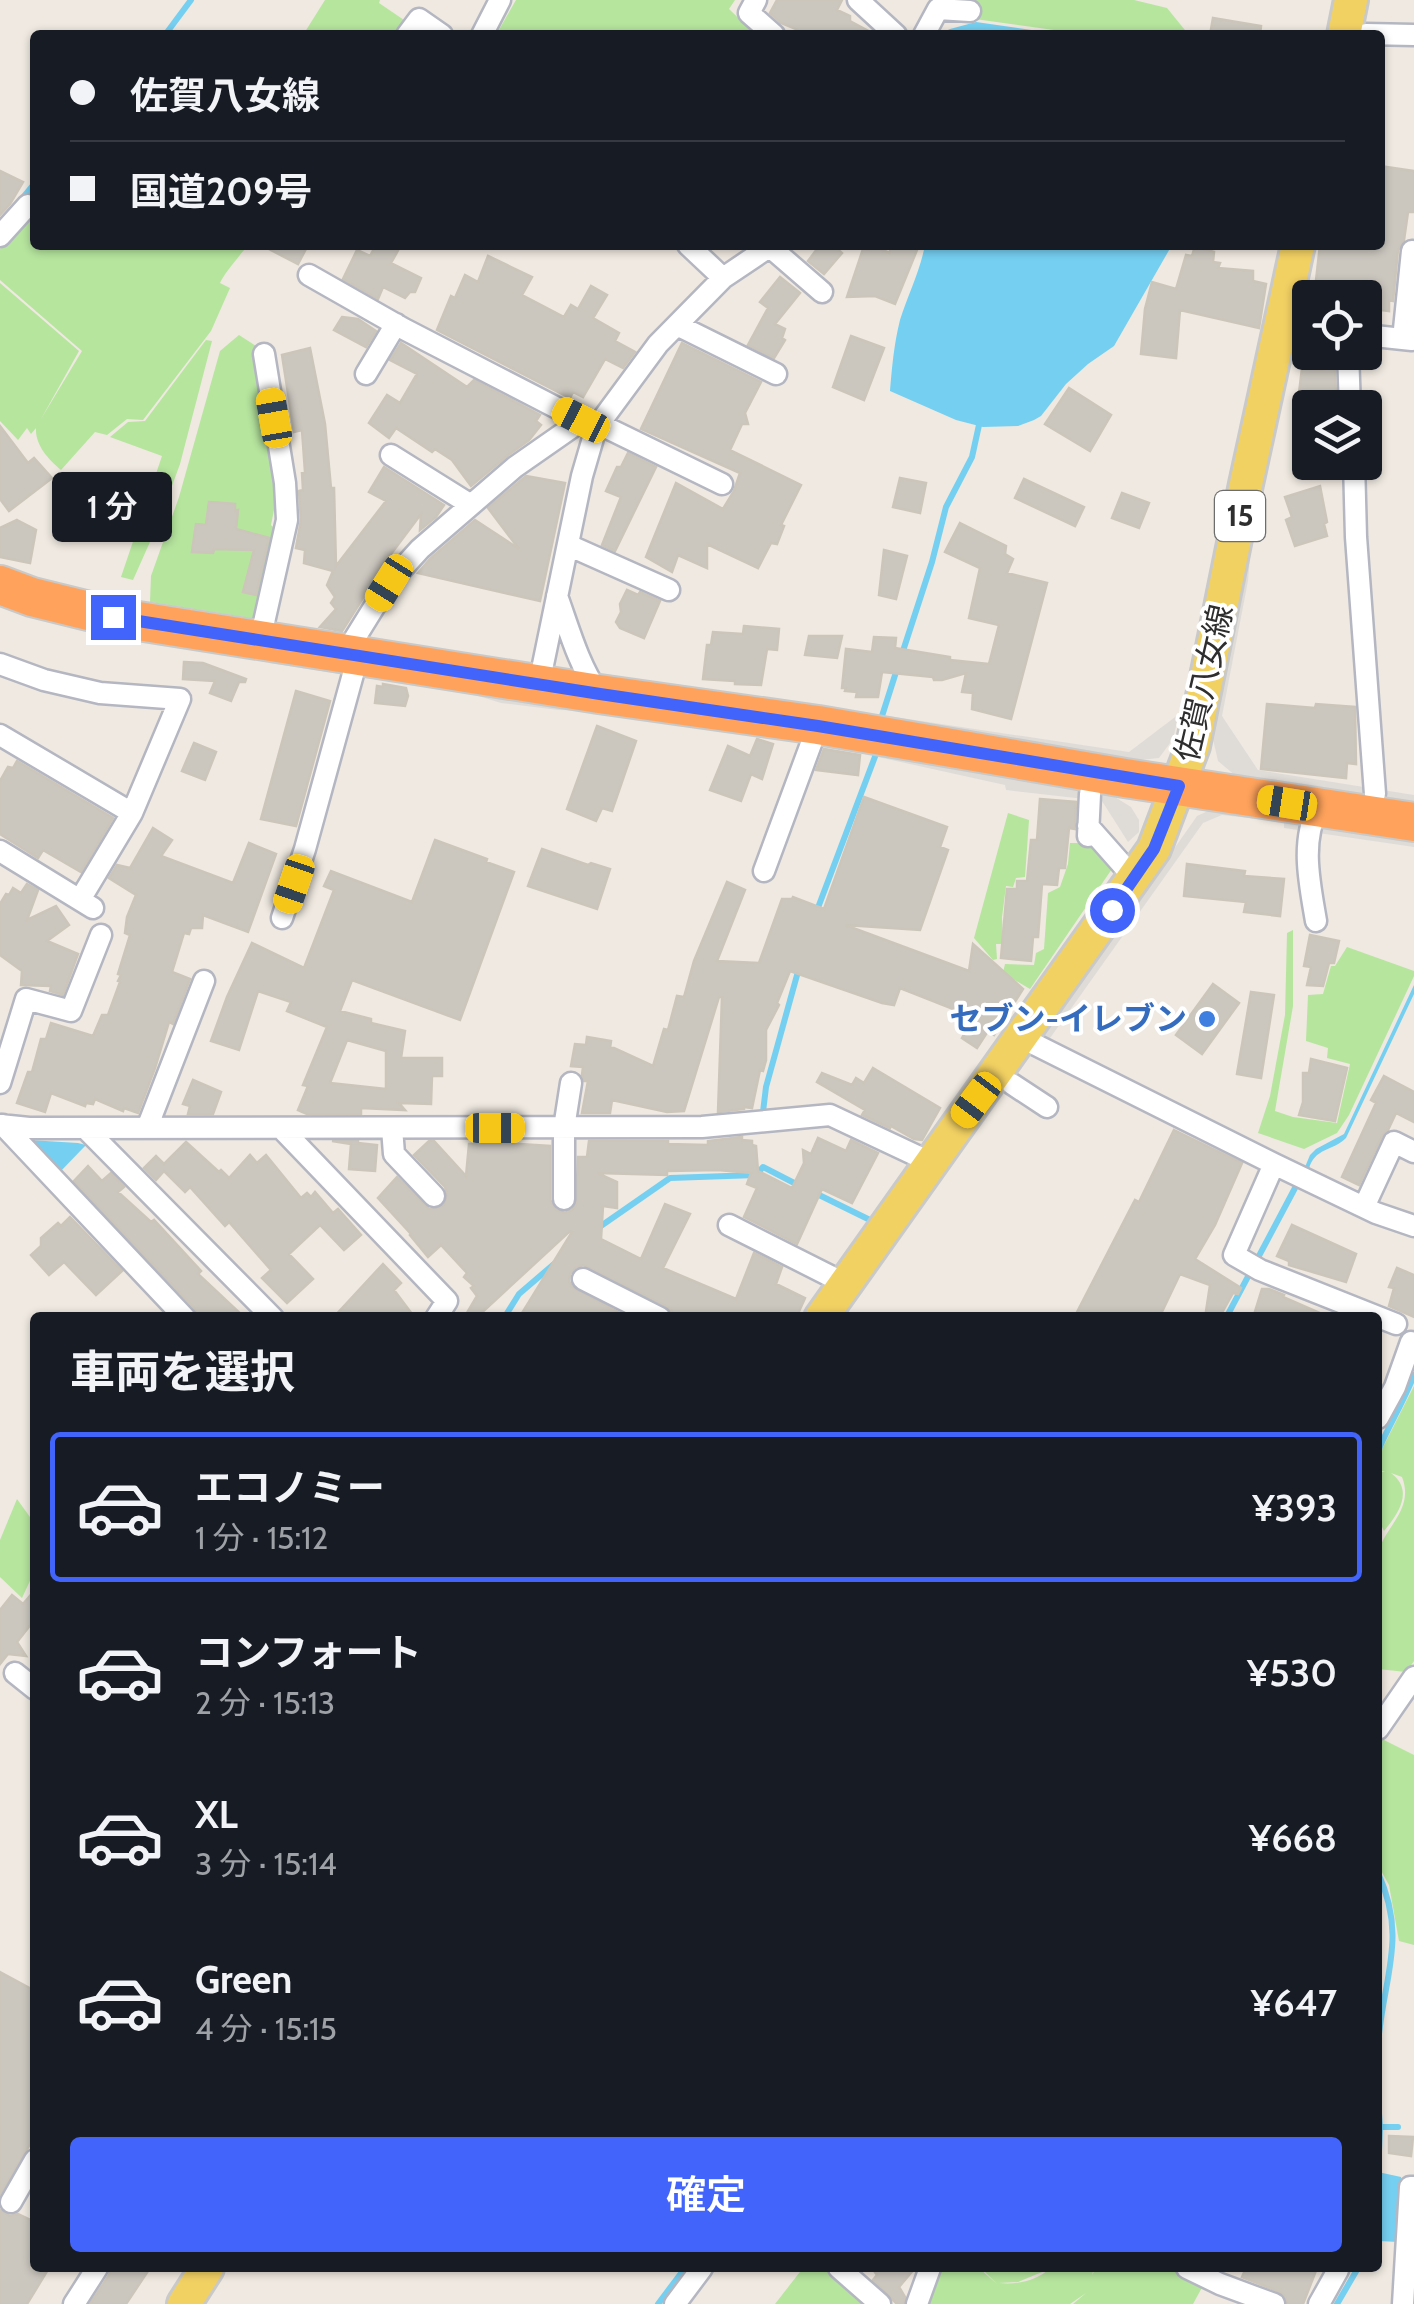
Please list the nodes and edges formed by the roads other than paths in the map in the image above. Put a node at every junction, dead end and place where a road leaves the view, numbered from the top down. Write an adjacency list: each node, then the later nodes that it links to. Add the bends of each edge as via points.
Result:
1 (500, 0): 8 (street)
2 (756, 0): 9 (street, via 749,13)
3 (858, 0): 10 (street)
4 (1352, 0): 12 (main road)
5 (970, 11): 11 (street, via 938,9)
6 (411, 30): 7 (street, via 419,19)
7 (435, 30)
8 (485, 30)
9 (768, 30)
10 (891, 30)
11 (927, 30)
12 (1345, 30)
13 (1385, 34): 14 (street)
14 (1414, 35)
15 (28, 205): 16 (street)
16 (2, 230)
17 (693, 250): 23 (street)
18 (765, 250): 23 (street)
19 (775, 250): 25 (street)
20 (1298, 250): 24 (main road, 佐賀八女線 / 15)
21 (1412, 250): 30 (street)
22 (309, 275): 26 (street)
23 (724, 278): 27 (street)
24 (1297, 280)
25 (822, 292)
26 (396, 324): 32 (street); 34 (street)
27 (677, 325): 33 (street); 34 (street)
28 (1382, 337): 30 (street)
29 (1292, 340): 50 (main road, 佐賀八女線 / 15)
30 (1409, 340)
31 (264, 354): 43 (street, via 287,520)
32 (366, 374)
33 (776, 374)
34 (592, 424): 37 (street); 38 (street, via 515,467); 39 (street)
35 (391, 455): 38 (street)
36 (1354, 480): 52 (street)
37 (722, 484)
38 (471, 505): 44 (street, via 389,583)
39 (568, 544): 41 (street); 42 (street)
40 (0, 585): 43 (highway, via 113,617)
41 (669, 590)
42 (557, 595): 46 (street); 47 (street)
43 (260, 640): 44 (highway)
44 (351, 655): 46 (highway); 59 (street)
45 (0, 664): 54 (street, via 100,693 180,699)
46 (538, 684): 47 (highway)
47 (600, 694): 48 (highway)
48 (818, 726): 50 (highway); 57 (street)
49 (0, 736): 54 (street)
50 (1179, 786): 53 (highway); 58 (main road, 佐賀八女線 / 15, via 1154,849)
51 (1090, 794): 58 (street, via 1088,832)
52 (1375, 794)
53 (1318, 808): 55 (highway); 60 (street, via 1307,871)
54 (132, 812): 56 (street, via 87,903)
55 (1414, 822)
56 (2, 856)
57 (764, 871)
58 (1134, 878): 63 (main road, 佐賀八女線 / 15)
59 (282, 918)
60 (1316, 921)
61 (101, 935): 64 (street, via 71,1011 26,1000)
62 (204, 982): 70 (street)
63 (1022, 1038): 75 (main road, 佐賀八女線 / 15); 76 (street)
64 (0, 1083)
65 (571, 1083): 73 (street)
66 (1012, 1084): 67 (street)
67 (1047, 1107)
68 (1, 1125): 69 (street); 84 (street)
69 (85, 1128): 70 (street); 85 (street)
70 (148, 1128): 71 (street)
71 (281, 1128): 72 (street); 86 (street, via 447,1301)
72 (392, 1128): 73 (street); 77 (street, via 394,1154)
73 (564, 1128): 75 (street, via 702,1127 830,1116); 78 (street)
74 (1414, 1152): 79 (street, via 1394,1142)
75 (930, 1162): 83 (main road, 佐賀八女線 / 15)
76 (1274, 1164): 79 (street); 89 (street, via 1234,1255)
77 (434, 1196)
78 (564, 1199)
79 (1364, 1207): 81 (street)
80 (729, 1225): 83 (street)
81 (1414, 1226)
82 (583, 1279): 87 (street)
83 (844, 1284): 88 (main road, 佐賀八女線 / 15)
84 (178, 1312)
85 (267, 1312)
86 (440, 1312)
87 (648, 1312)
88 (827, 1312)
89 (1366, 1312)
90 (1382, 1318): 91 (street)
91 (1396, 1324)
92 (1414, 1342): 93 (street)
93 (1382, 1410)
94 (15, 1673): 96 (street)
95 (1414, 1676): 97 (street)
96 (30, 1685)
97 (1382, 1723)
98 (30, 2169): 100 (street)
99 (1414, 2187): 115 (street)
100 (11, 2202)
101 (94, 2272): 108 (street)
102 (204, 2272): 109 (main road)
103 (699, 2272): 110 (street)
104 (844, 2272): 111 (street)
105 (929, 2272): 112 (street)
106 (1195, 2272): 113 (street)
107 (1337, 2272): 114 (street)
108 (74, 2304)
109 (184, 2304)
110 (675, 2304)
111 (880, 2304)
112 (917, 2304)
113 (1274, 2304)
114 (1319, 2304)
115 (1403, 2304)

